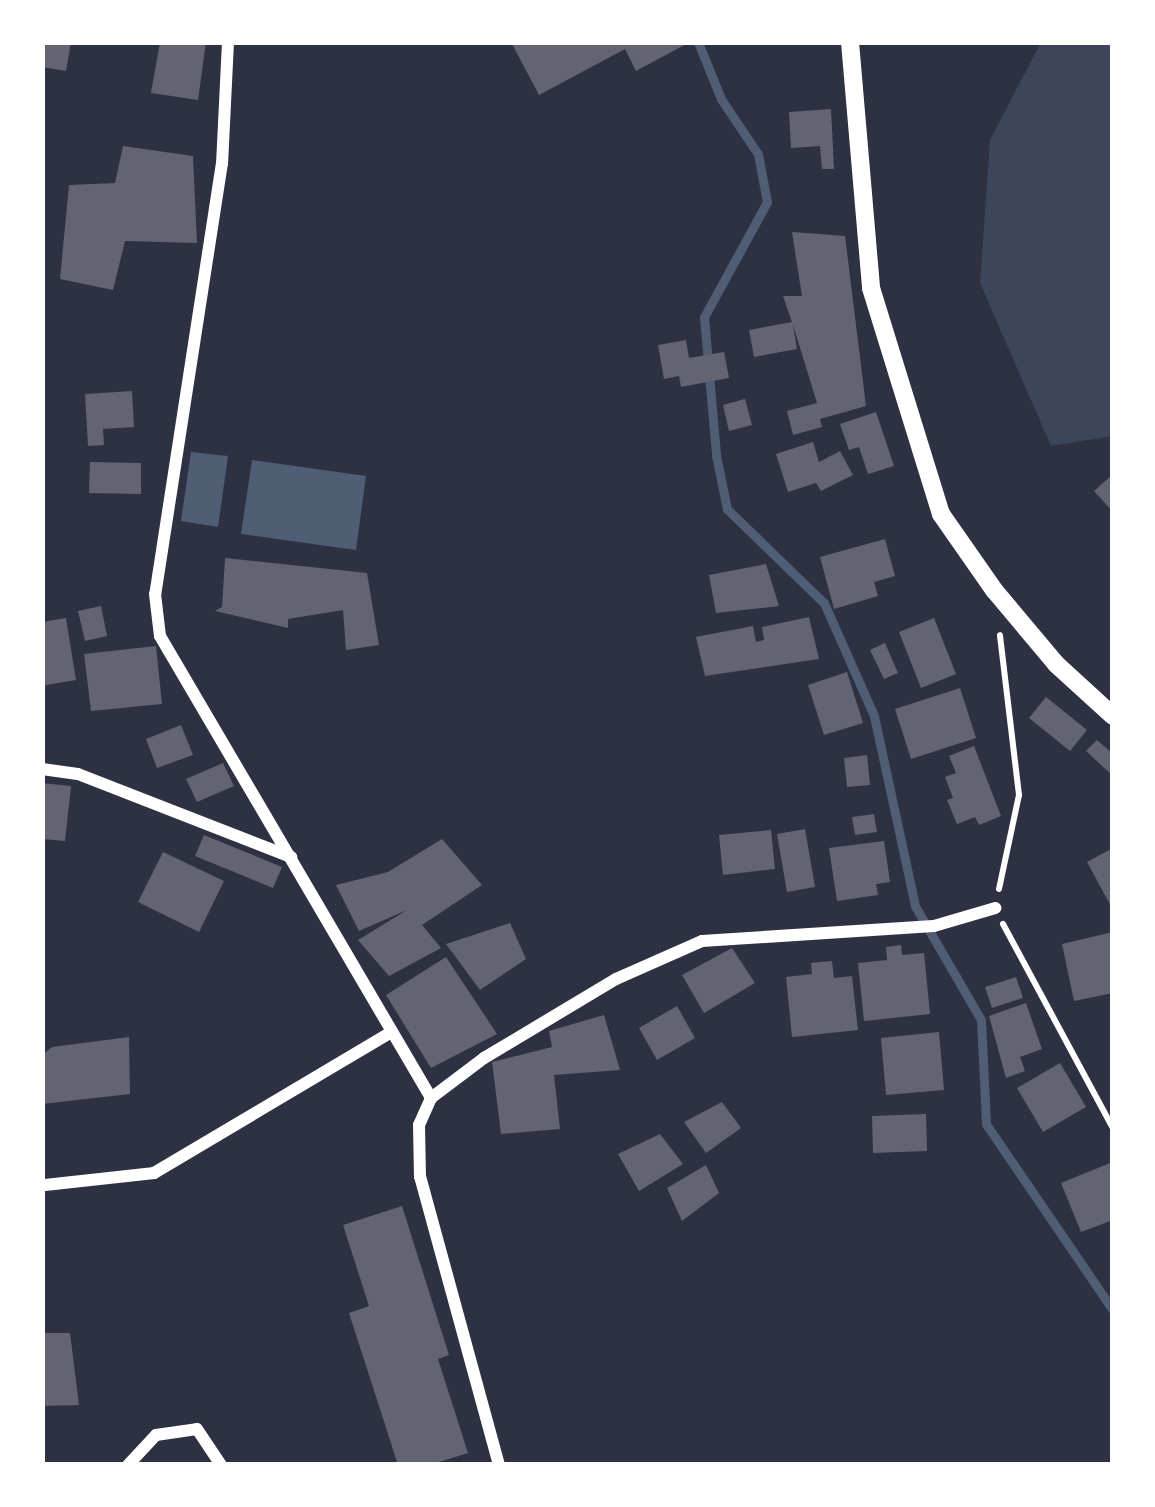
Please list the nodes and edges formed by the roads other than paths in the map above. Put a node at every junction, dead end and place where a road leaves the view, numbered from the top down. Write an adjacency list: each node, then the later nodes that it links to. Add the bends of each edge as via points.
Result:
1 (228, 42): 5 (street, via 222,163 155,594 160,636 177,672)
2 (850, 42): 3 (street, via 871,288 941,514 1056,664)
3 (1113, 716)
4 (42, 769): 5 (street, via 78,774)
5 (292, 857): 7 (street)
6 (995, 908): 8 (street, via 934,926 702,941 616,979)
7 (390, 1033): 8 (street); 9 (street, via 154,1173)
8 (431, 1098): 12 (street, via 419,1125 420,1177)
9 (45, 1185)
10 (128, 1465): 11 (street, via 156,1435 197,1429)
11 (221, 1465)
12 (499, 1465)

